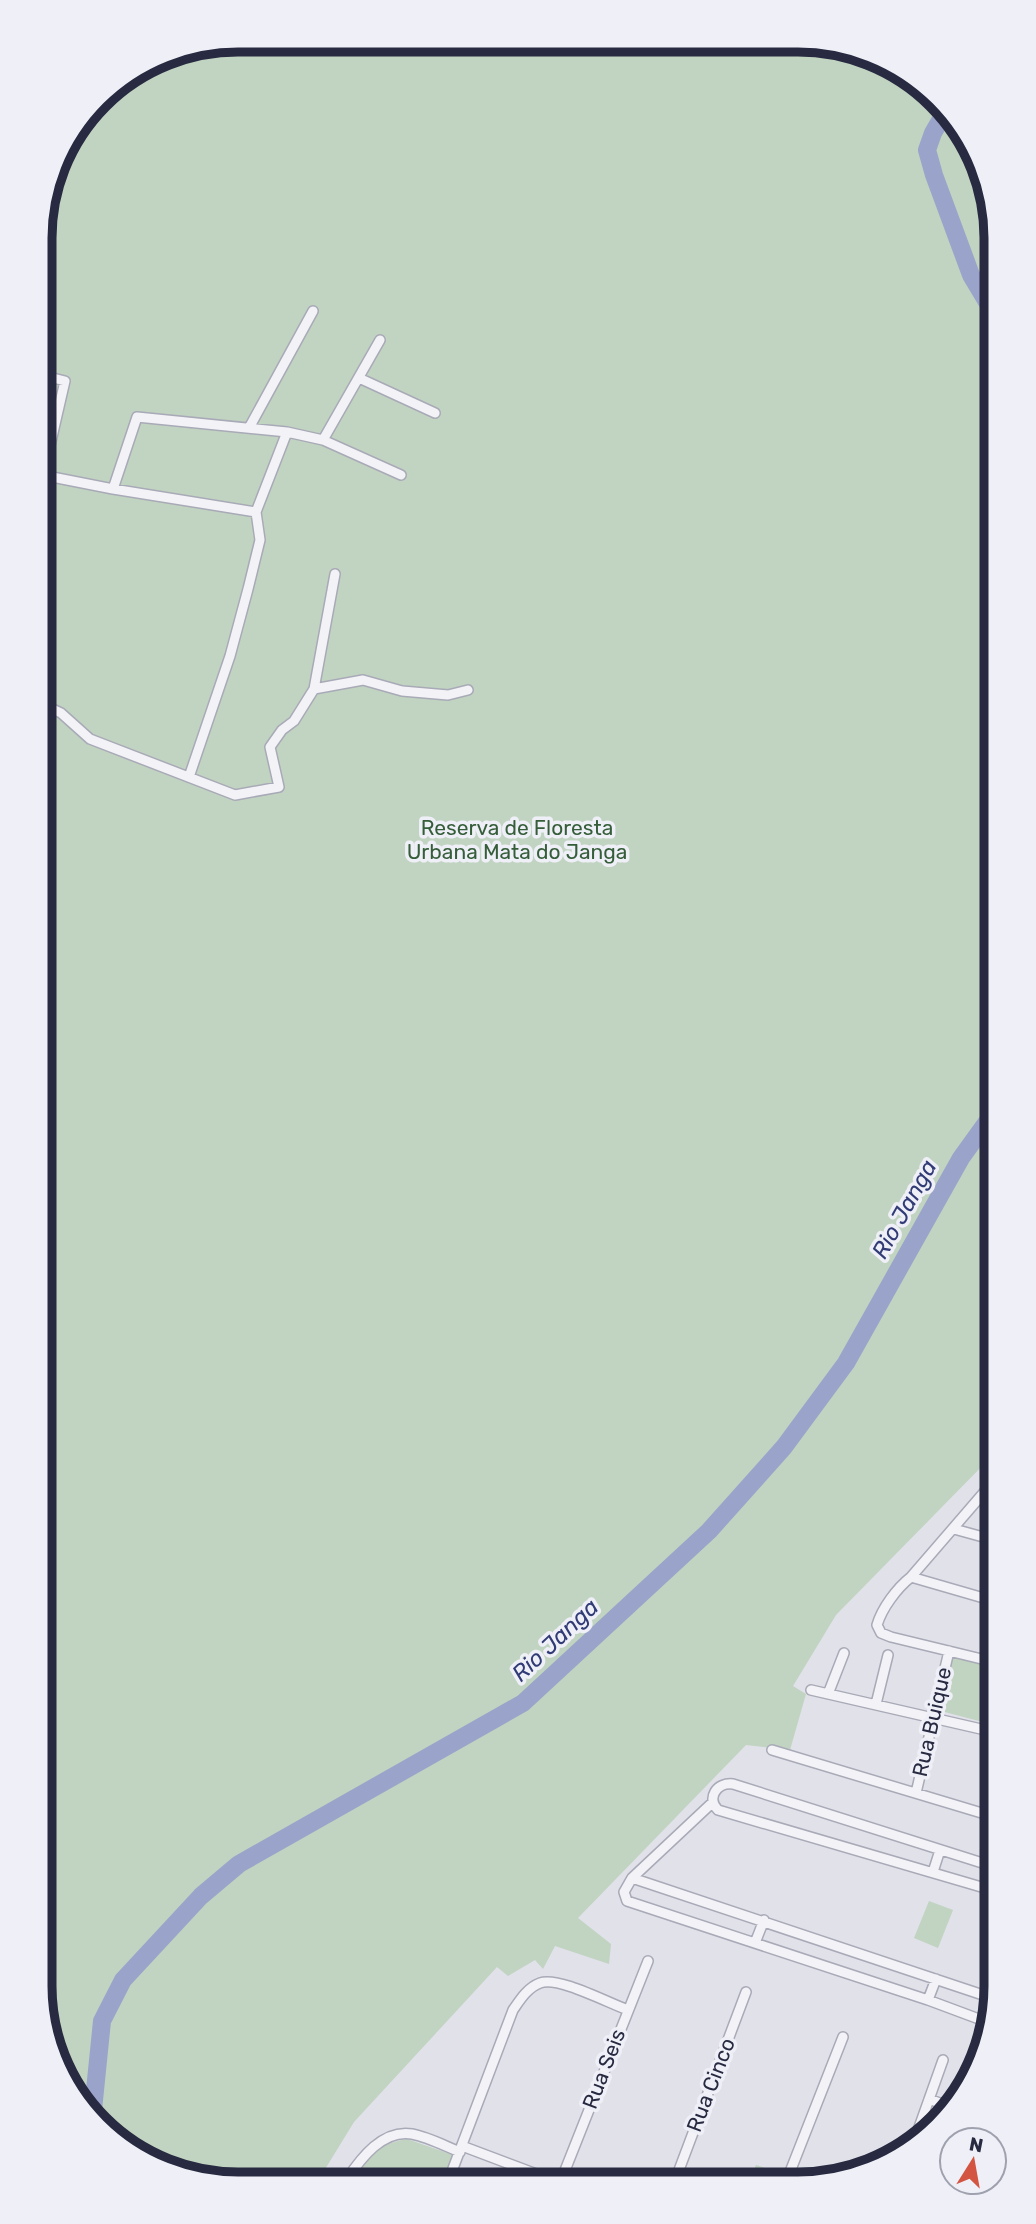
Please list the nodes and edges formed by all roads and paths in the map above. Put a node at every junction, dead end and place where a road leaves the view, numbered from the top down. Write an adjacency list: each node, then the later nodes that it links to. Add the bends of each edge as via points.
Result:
1 (313, 311): 6 (street)
2 (380, 340): 4 (street)
3 (53, 378): 7 (street, via 65,382)
4 (359, 378): 5 (street); 9 (street)
5 (435, 413)
6 (249, 428): 8 (street); 12 (street, via 137,417)
7 (53, 432)
8 (286, 432): 9 (street); 13 (street)
9 (323, 440): 10 (street)
10 (401, 475)
11 (53, 478): 12 (street)
12 (113, 489): 13 (street)
13 (256, 512): 18 (street, via 260,540 248,589)
14 (335, 574): 15 (street)
15 (314, 689): 16 (street, via 363,680 402,691 448,695); 18 (street, via 271,747 279,787 235,794)
16 (468, 690)
17 (53, 709): 18 (street, via 90,739)
18 (189, 777)
19 (983, 1494): 20 (street)
20 (954, 1529): 21 (street); 22 (street)
21 (983, 1537)
22 (911, 1577): 23 (street); 24 (street, via 878,1619 878,1630)
23 (983, 1598)
24 (948, 1651): 27 (street); 31 (street, Rua Buique)
25 (844, 1653): 29 (street)
26 (888, 1655): 30 (street)
27 (983, 1659)
28 (811, 1690): 29 (street)
29 (828, 1693): 30 (street)
30 (876, 1704): 31 (street)
31 (933, 1717): 32 (street); 34 (street, Rua Buique)
32 (983, 1729)
33 (772, 1750): 34 (street)
34 (916, 1793): 36 (street)
35 (715, 1806): 37 (street, via 714,1793 719,1786 733,1784); 39 (street); 40 (street)
36 (983, 1813)
37 (940, 1850): 38 (street); 39 (street)
38 (983, 1863)
39 (933, 1872): 41 (street)
40 (632, 1878): 42 (street); 43 (street, via 624,1892 627,1901)
41 (983, 1887)
42 (764, 1920): 43 (street); 45 (street)
43 (755, 1943): 48 (street)
44 (648, 1961): 49 (street, Rua Seis)
45 (936, 1979): 47 (street); 48 (street)
46 (746, 1992): 61 (street, Rua Cinco)
47 (983, 1995)
48 (928, 2000): 50 (street)
49 (628, 2010): 56 (street, via 562,1984 546,1981 530,1989 513,2010); 60 (street, Rua Seis)
50 (980, 2020)
51 (843, 2037): 62 (street)
52 (943, 2060): 53 (street)
53 (929, 2099): 54 (street); 55 (street)
54 (941, 2104)
55 (920, 2125)
56 (461, 2149): 57 (street, via 411,2134 390,2137); 58 (street); 59 (street)
57 (352, 2172)
58 (452, 2172)
59 (529, 2172)
60 (564, 2172)
61 (678, 2172)
62 (790, 2172)

